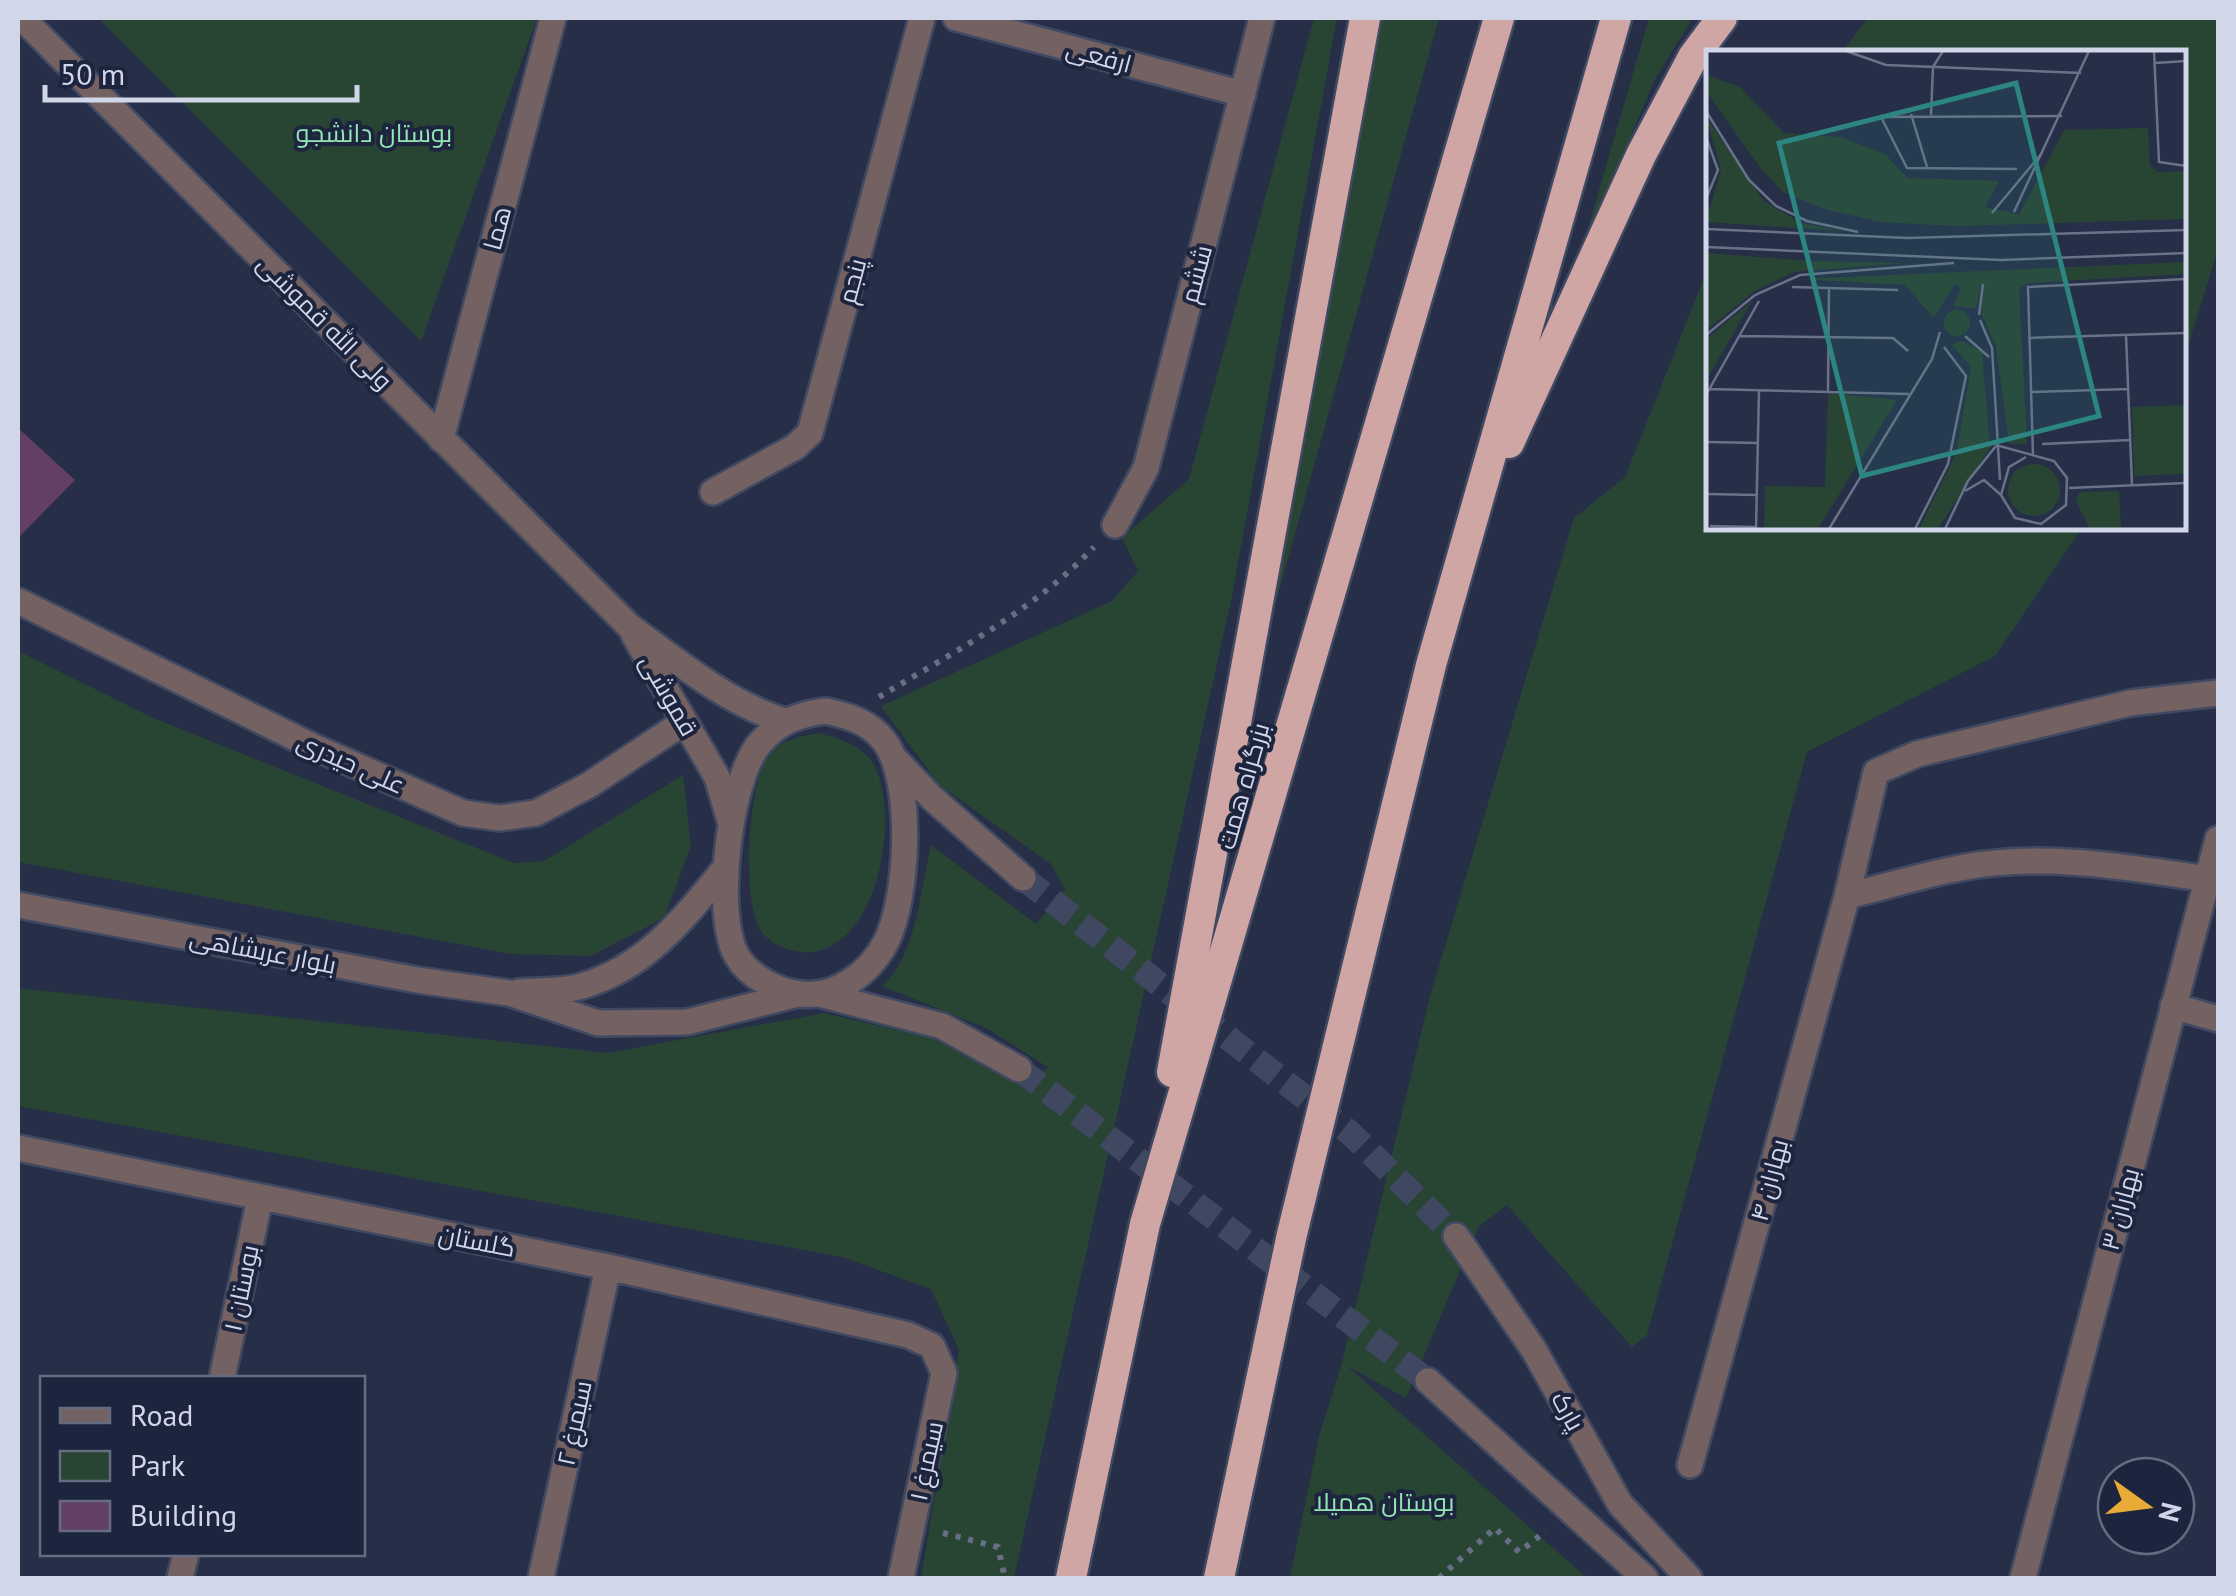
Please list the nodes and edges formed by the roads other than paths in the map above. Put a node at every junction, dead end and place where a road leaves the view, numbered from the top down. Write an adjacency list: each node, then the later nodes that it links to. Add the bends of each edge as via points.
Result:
1 (22, 18): 11 (street, ولی الله قموشی)
2 (553, 18): 11 (street, هما)
3 (922, 18): 12 (street, پنجم, via 810,433)
4 (956, 18): 10 (street, ارفعی)
5 (1262, 18): 10 (street, ششم)
6 (1364, 18): 35 (highway)
7 (1500, 18): 35 (highway, بزرگراه همت)
8 (1616, 18): 14 (highway)
9 (1722, 18): 14 (highway, via 1693,57 1642,154)
10 (1242, 94): 13 (street, ششم, via 1146,468)
11 (441, 440): 16 (street, ولی الله قموشی)
12 (714, 492)
13 (1115, 525)
14 (1470, 527): 45 (highway, via 1292,1234)
15 (18, 601): 19 (street, علی حیدری, via 314,748 462,813 536,813)
16 (628, 626): 18 (street, قموشی, via 729,697); 19 (street, قموشی)
17 (2218, 693): 26 (street, بهاران ۴, via 2130,703 1917,754 1876,772)
18 (784, 721): 20 (street, via 816,712 848,716 868,726); 21 (street, via 758,745)
19 (684, 722): 21 (street, قموشی, via 717,778)
20 (894, 758): 24 (street); 29 (street, via 905,849 886,942 846,984)
21 (731, 824): 23 (street)
22 (2218, 839): 25 (street, بهاران ۳)
23 (726, 866): 28 (street, بلوار عربشاهی, via 672,933 625,967 580,987); 29 (street, via 729,933 738,958 775,987)
24 (1024, 878)
25 (2208, 879): 26 (street, via 2116,865 2018,863 1962,867); 30 (street, بهاران ۳)
26 (1847, 896): 41 (street, بهاران ۴)
27 (18, 904): 28 (street, بلوار عربشاهی)
28 (508, 992): 29 (street, بلوار عربشاهی, via 598,1023 687,1022)
29 (811, 994): 32 (street, via 942,1026)
30 (2173, 1006): 31 (street); 48 (street, بهاران ۳)
31 (2218, 1019)
32 (1020, 1069)
33 (18, 1148): 34 (street, گلستان)
34 (260, 1198): 37 (street, گلستان); 39 (street, بوستان ۱)
35 (1145, 1224): 44 (highway, بزرگراه همت)
36 (1456, 1236): 47 (street, پارک, via 1534,1350 1620,1504)
37 (608, 1267): 38 (street, گلستان, via 908,1334); 42 (street, سیمرغ ۲)
38 (932, 1346): 43 (street, سیمرغ ۱, via 944,1373)
39 (222, 1376)
40 (1428, 1381): 46 (street)
41 (1690, 1465)
42 (541, 1578)
43 (901, 1578)
44 (1071, 1578)
45 (1219, 1578)
46 (1645, 1578)
47 (1689, 1578)
48 (2023, 1578)

